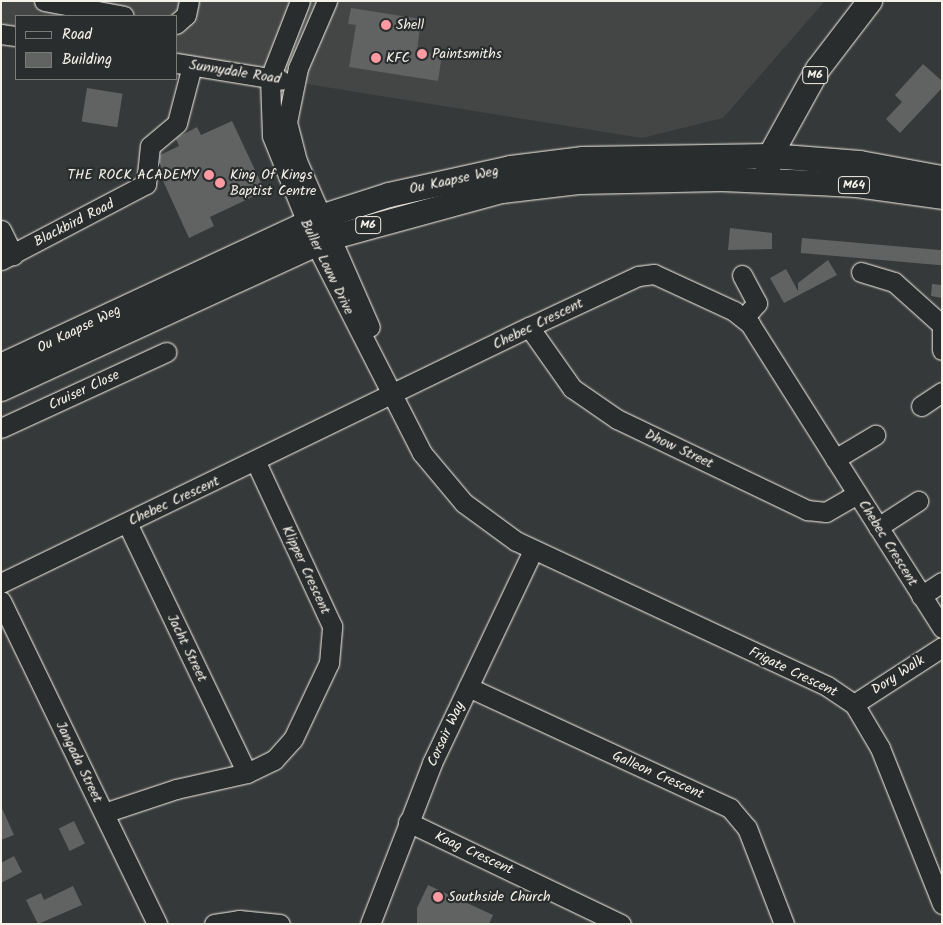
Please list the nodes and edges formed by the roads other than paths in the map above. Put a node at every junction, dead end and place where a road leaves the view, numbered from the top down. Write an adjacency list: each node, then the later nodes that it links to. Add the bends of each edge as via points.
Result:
1 (44, 1): 7 (street)
2 (189, 1): 8 (street, via 186,15)
3 (292, 1): 11 (street)
4 (300, 1): 11 (street, Buller Louw Drive)
5 (327, 1): 14 (street, Buller Louw Drive)
6 (870, 1): 15 (main road, M6, via 835,42)
7 (119, 15)
8 (178, 22)
9 (1, 34): 10 (street)
10 (15, 36)
11 (285, 36): 13 (street, Buller Louw Drive)
12 (184, 64): 13 (street, Sunnydale Road); 22 (street, Blackbird Road, via 177,124 150,146 146,184)
13 (270, 78): 14 (street, Sunnydale Road); 19 (street, Buller Louw Drive, via 272,136)
14 (294, 82): 19 (street, Buller Louw Drive, via 287,106 289,138)
15 (770, 156): 16 (main road, Ou Kaapse Weg / M64, via 860,163); 17 (main road, M6); 19 (main road, Ou Kaapse Weg / M6, via 583,159 511,168 389,195)
16 (942, 178)
17 (766, 180): 18 (main road, Ou Kaapse Weg / M64, via 857,185); 21 (main road, Ou Kaapse Weg / M6, via 580,182 502,191)
18 (942, 197)
19 (313, 220): 21 (street, Buller Louw Drive); 31 (main road, Ou Kaapse Weg / M6)
20 (1, 230): 22 (street)
21 (323, 242): 32 (main road, Ou Kaapse Weg / M6); 33 (street, Buller Louw Drive, via 381,350)
22 (7, 258)
23 (861, 272): 26 (street, via 894,282)
24 (742, 275): 25 (street, via 757,303)
25 (744, 318): 27 (street, Chebec Crescent, via 661,276 645,273); 38 (street, Chebec Crescent)
26 (942, 325)
27 (529, 328): 33 (street, Chebec Crescent); 40 (street, Dhow Street, via 572,388 617,419 808,510 826,512)
28 (942, 330): 29 (street)
29 (942, 350)
30 (166, 352): 36 (street, Cruiser Close)
31 (1, 366)
32 (1, 389)
33 (390, 390): 39 (street, Chebec Crescent); 44 (street, Buller Louw Drive, via 422,453 445,482 483,519)
34 (942, 392): 35 (street)
35 (921, 406)
36 (1, 428)
37 (875, 435): 38 (street)
38 (835, 459): 40 (street, Chebec Crescent)
39 (256, 462): 42 (street, Chebec Crescent); 53 (street, Klipper Crescent, via 325,608 334,644 329,663 293,739 274,760)
40 (857, 494): 43 (street, Chebec Crescent)
41 (918, 501): 43 (street)
42 (127, 523): 46 (street, Chebec Crescent); 53 (street, Jacht Street)
43 (878, 527): 47 (street, Chebec Crescent)
44 (533, 550): 51 (street, Corsair Way); 52 (street, Frigate Crescent, via 828,686)
45 (942, 582): 47 (street)
46 (1, 583)
47 (921, 596): 49 (street, Chebec Crescent)
48 (1, 601): 54 (street, Jangada Street)
49 (942, 628)
50 (942, 647): 52 (street, Dory Walk)
51 (468, 687): 55 (street, Corsair Way); 62 (street, Galleon Crescent, via 730,808 746,828)
52 (854, 704): 56 (street, Frigate Crescent, via 880,748)
53 (247, 773): 54 (street, Klipper Crescent, via 176,789)
54 (104, 813): 57 (street, Jangada Street)
55 (408, 822): 60 (street, Corsair Way); 61 (street, Kaag Crescent)
56 (942, 904)
57 (157, 924)
58 (214, 924): 59 (street, via 238,920)
59 (280, 924)
60 (370, 924)
61 (621, 924)
62 (784, 924)

